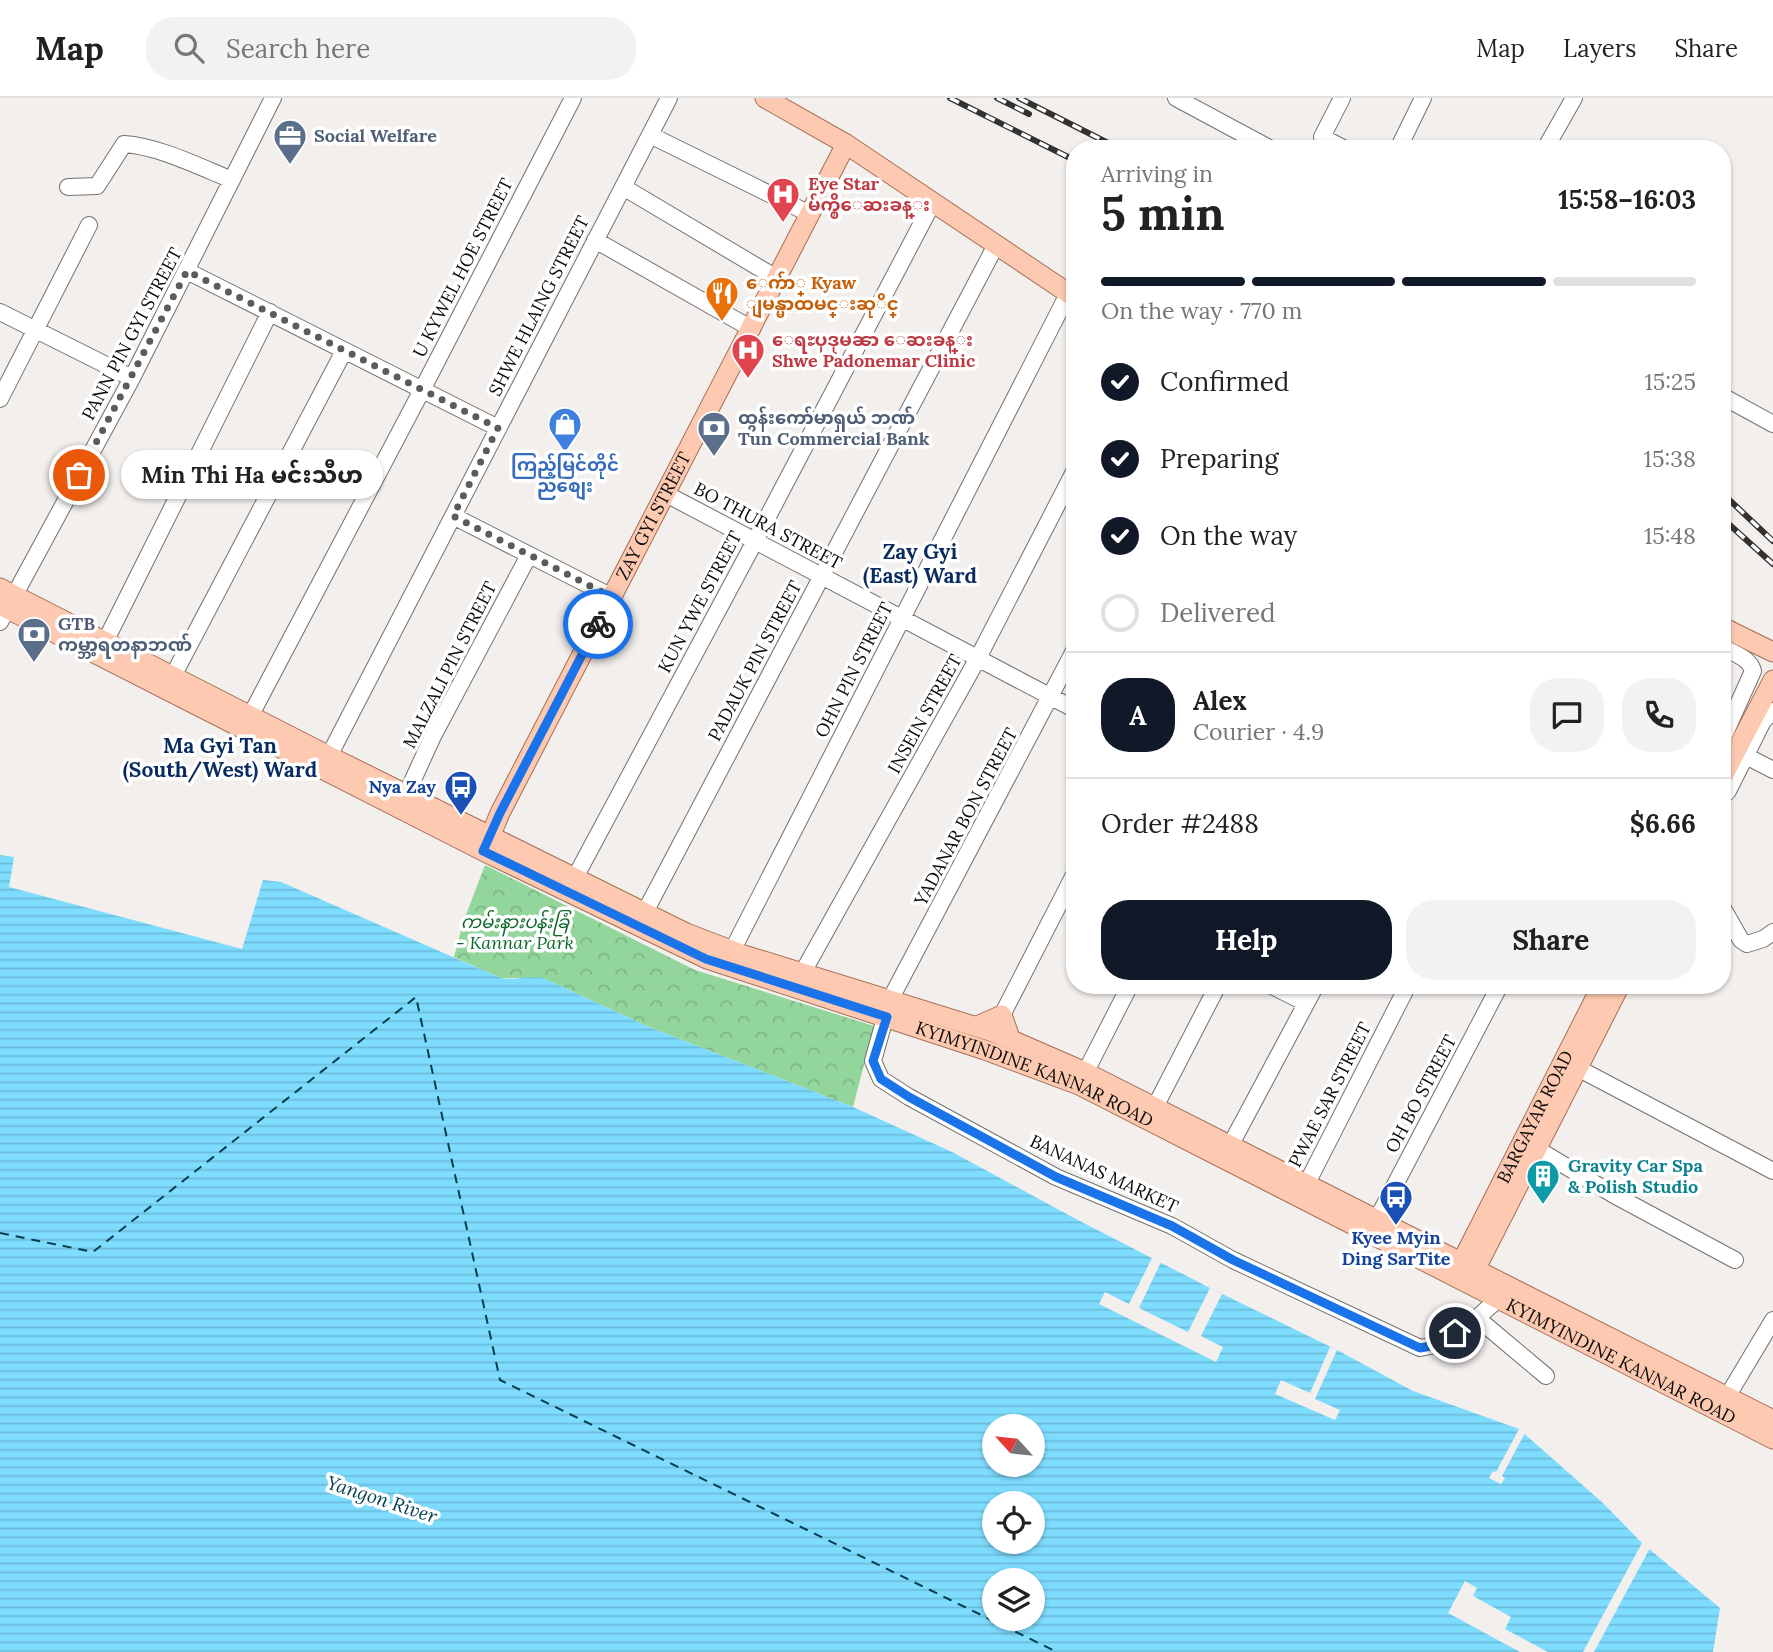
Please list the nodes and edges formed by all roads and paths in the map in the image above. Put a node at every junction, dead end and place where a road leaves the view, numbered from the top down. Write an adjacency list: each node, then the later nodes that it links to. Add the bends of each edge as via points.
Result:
1 (273, 98): 15 (street, PANN PIN GYI STREET)
2 (572, 98): 33 (street, U KYWEL HOE STREET)
3 (669, 98): 9 (street, SHWE HLAING STREET)
4 (765, 98): 14 (main road)
5 (1176, 98): 10 (street)
6 (1342, 98): 11 (street, via 1322,137)
7 (1423, 98): 12 (street)
8 (1574, 98): 13 (street)
9 (650, 135): 17 (street, SHWE HLAING STREET); 19 (street)
10 (1254, 140)
11 (1328, 140)
12 (1402, 140)
13 (1550, 140)
14 (846, 145): 18 (main road); 19 (main road, ZAY GYI STREET)
15 (232, 180): 16 (street, via 124,144 97,186); 23 (street, PANN PIN GYI STREET)
16 (68, 187)
17 (623, 187): 21 (street, SHWE HLAING STREET); 24 (street)
18 (933, 202): 22 (main road); 41 (street, KUN YWE STREET)
19 (810, 214): 24 (main road, ZAY GYI STREET)
20 (89, 225): 29 (street)
21 (595, 240): 30 (street); 37 (street, SHWE HLAING STREET)
22 (996, 244): 25 (main road); 43 (street, PADAUK PIN STREET)
23 (187, 271): 28 (street); 32 (street, PANN PIN GYI STREET)
24 (778, 279): 30 (main road, ZAY GYI STREET)
25 (1066, 293)
26 (1066, 306): 46 (street, OHN PIN STREET)
27 (0, 312): 29 (street)
28 (270, 312): 31 (street); 48 (street)
29 (36, 329): 32 (street); 34 (street)
30 (752, 329): 39 (main road, ZAY GYI STREET)
31 (344, 351): 33 (street); 53 (street)
32 (132, 378): 45 (street, PANN PIN GYI STREET)
33 (422, 390): 37 (street); 58 (street, U KYWEL HOE STREET)
34 (0, 399)
35 (1731, 401): 36 (street)
36 (1773, 424)
37 (498, 428): 40 (street, SHWE HLAING STREET)
38 (1066, 488): 51 (street, INSEIN STREET)
39 (666, 494): 41 (street, BO THURA STREET); 44 (main road, ZAY GYI STREET)
40 (453, 516): 42 (street); 59 (street, SHWE HLAING STREET)
41 (755, 541): 43 (street, BO THURA STREET); 68 (street, KUN YWE STREET)
42 (529, 555): 44 (street); 64 (street, MALZALI PIN STREET)
43 (822, 576): 46 (street, BO THURA STREET); 70 (street, PADAUK PIN STREET)
44 (612, 597): 65 (main road, ZAY GYI STREET)
45 (4, 604): 48 (main road, KYIMYINDINE KANNAR ROAD)
46 (902, 618): 51 (street, BO THURA STREET); 73 (street, OHN PIN STREET)
47 (1731, 631): 50 (main road)
48 (115, 652): 53 (main road); 58 (main road, KYIMYINDINE KANNAR ROAD)
49 (1731, 652): 57 (street, via 1747,660 1753,671)
50 (1773, 652)
51 (978, 659): 55 (street, BO THURA STREET); 74 (street, INSEIN STREET)
52 (1066, 667): 55 (street, YADANAR BON STREET)
53 (173, 676): 58 (main road)
54 (1771, 696): 60 (street); 61 (main road)
55 (1051, 697): 56 (street, BO THURA STREET); 83 (street, YADANAR BON STREET)
56 (1066, 705)
57 (1731, 720)
58 (247, 722): 59 (main road); 67 (main road, KYIMYINDINE KANNAR ROAD)
59 (329, 756): 64 (main road)
60 (1746, 756): 62 (street); 63 (street)
61 (1731, 763)
62 (1773, 770)
63 (1731, 784)
64 (406, 795): 66 (main road)
65 (501, 812): 66 (main road, via 487,820); 67 (main road)
66 (464, 822): 67 (main road)
67 (494, 843): 68 (main road, KYIMYINDINE KANNAR ROAD)
68 (574, 879): 70 (main road, KYIMYINDINE KANNAR ROAD); 73 (main road, KYIMYINDINE KANNAR ROAD, via 706,959)
69 (1066, 895): 84 (street)
70 (646, 911): 73 (main road, KYIMYINDINE KANNAR ROAD)
71 (1731, 922): 72 (street, via 1747,944)
72 (1773, 932)
73 (729, 958): 74 (main road, KYIMYINDINE KANNAR ROAD); 83 (main road, KYIMYINDINE KANNAR ROAD)
74 (803, 972): 83 (main road, KYIMYINDINE KANNAR ROAD)
75 (1125, 994): 87 (street)
76 (1213, 994): 88 (street)
77 (1288, 994): 82 (street)
78 (1311, 994): 82 (street)
79 (1403, 994): 92 (street, PWAE SAR STREET)
80 (1495, 994): 93 (street, OH BO STREET)
81 (1609, 994): 86 (main road, BARGAYAR ROAD)
82 (1306, 1003): 90 (street)
83 (888, 1008): 84 (main road, KYIMYINDINE KANNAR ROAD); 85 (main road, KYIMYINDINE KANNAR ROAD); 97 (street, BANANAS MARKET, via 873,1061 881,1079 1056,1177 1172,1226 1233,1260 1420,1348 1441,1344)
84 (995, 1028): 85 (street); 87 (main road, KYIMYINDINE KANNAR ROAD)
85 (985, 1050): 87 (main road, KYIMYINDINE KANNAR ROAD)
86 (1570, 1065): 89 (main road, BARGAYAR ROAD); 91 (street)
87 (1082, 1079): 88 (main road, KYIMYINDINE KANNAR ROAD); 92 (main road, KYIMYINDINE KANNAR ROAD)
88 (1155, 1107): 90 (main road, KYIMYINDINE KANNAR ROAD)
89 (1530, 1145): 94 (street); 95 (main road, BARGAYAR ROAD)
90 (1230, 1146): 92 (main road, KYIMYINDINE KANNAR ROAD)
91 (1773, 1171)
92 (1303, 1191): 93 (main road, KYIMYINDINE KANNAR ROAD); 95 (main road, KYIMYINDINE KANNAR ROAD)
93 (1376, 1221): 95 (main road, KYIMYINDINE KANNAR ROAD)
94 (1735, 1260)
95 (1466, 1265): 96 (main road, KYIMYINDINE KANNAR ROAD); 96 (main road, via 1485,1266)
96 (1497, 1290): 97 (street, BANANAS MARKET); 99 (main road, KYIMYINDINE KANNAR ROAD)
97 (1477, 1318): 100 (street)
98 (1773, 1320): 101 (street)
99 (1661, 1373): 101 (main road, KYIMYINDINE KANNAR ROAD); 102 (main road, KYIMYINDINE KANNAR ROAD)
100 (1546, 1376)
101 (1727, 1397): 102 (main road, KYIMYINDINE KANNAR ROAD)
102 (1742, 1413): 103 (main road, KYIMYINDINE KANNAR ROAD); 104 (main road, KYIMYINDINE KANNAR ROAD)
103 (1773, 1420)
104 (1773, 1439)

